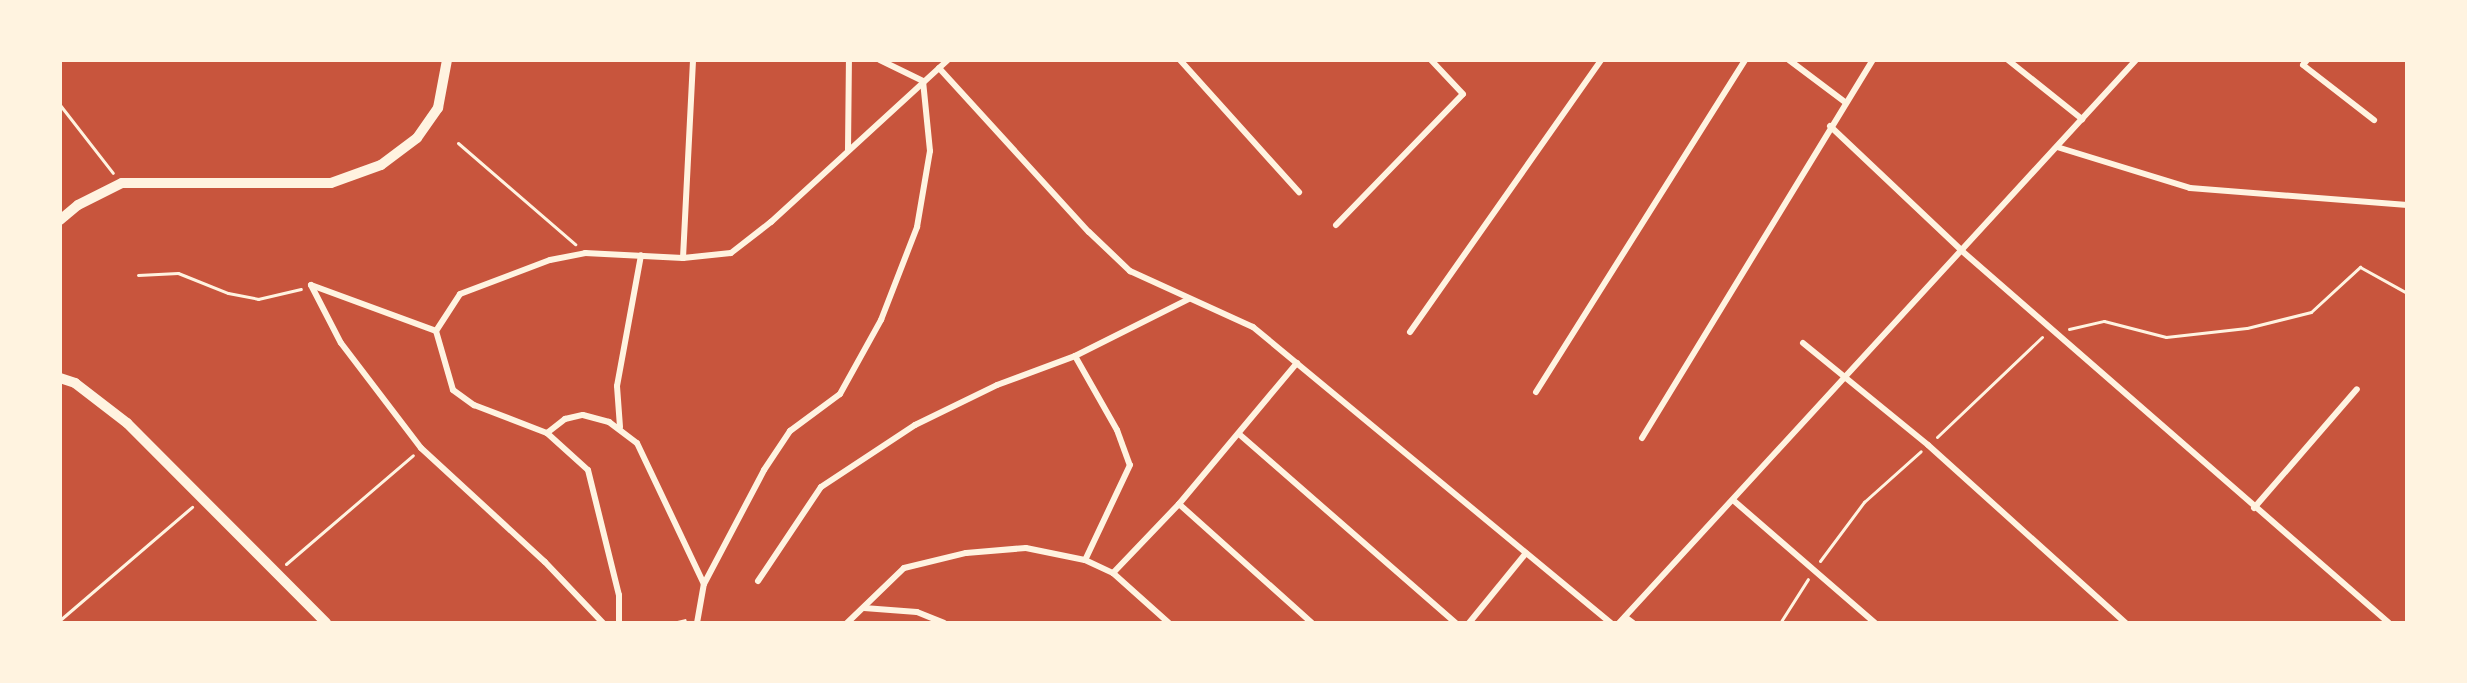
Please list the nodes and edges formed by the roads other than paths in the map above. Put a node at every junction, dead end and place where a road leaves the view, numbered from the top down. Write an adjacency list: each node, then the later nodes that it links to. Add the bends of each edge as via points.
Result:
1 (447, 60): 25 (street, via 438,108 417,138 381,165 331,183 122,183 78,205)
2 (693, 60): 29 (street)
3 (849, 60): 22 (street)
4 (880, 60): 16 (street)
5 (948, 60): 15 (street)
6 (1180, 60): 23 (street)
7 (1431, 60): 26 (street, via 1463,94)
8 (1601, 60): 32 (street)
9 (1745, 60): 39 (street)
10 (1789, 60): 17 (street)
11 (1873, 60): 17 (street)
12 (2008, 60): 18 (street)
13 (2136, 60): 18 (street)
14 (2307, 60): 19 (street, via 2303,65)
15 (939, 68): 16 (street); 30 (street, via 1089,232 1130,271)
16 (923, 81): 22 (street); 51 (street, via 930,151 917,227 881,321 840,394 790,431 764,470)
17 (1846, 103): 20 (street)
18 (2082, 118): 21 (street)
19 (2374, 120)
20 (1830, 126): 27 (street); 43 (street)
21 (2057, 147): 24 (street, via 2190,188); 27 (street)
22 (848, 150): 29 (street, via 731,253)
23 (1299, 192)
24 (2407, 204)
25 (60, 220)
26 (1336, 225)
27 (1962, 251): 37 (street); 46 (street)
28 (641, 255): 29 (street); 31 (street, via 585,253 550,260 460,294); 40 (street, via 617,386)
29 (683, 258)
30 (1189, 299): 34 (street); 35 (street, via 1253,327)
31 (436, 331): 41 (street, via 453,390 474,405); 55 (street, via 311,285 341,343 421,448 545,562)
32 (1410, 332)
33 (1803, 343): 37 (street)
34 (1076, 356): 48 (street, via 1117,430 1130,465); 50 (street, via 997,385 915,425 821,487)
35 (1297, 363): 42 (street); 47 (street)
36 (60, 378): 54 (street, via 75,383 127,423)
37 (1845, 378): 44 (street); 68 (street, via 1928,445)
38 (2357, 389): 46 (street)
39 (1536, 392)
40 (620, 427): 41 (street, via 583,415 565,419); 51 (street, via 637,443 659,483 674,525)
41 (547, 434): 56 (street, via 588,470 619,595)
42 (1239, 434): 45 (street); 62 (street)
43 (1642, 438)
44 (1733, 500): 53 (street); 67 (street)
45 (1179, 504): 49 (street); 61 (street)
46 (2254, 508): 69 (street)
47 (1526, 553): 63 (street); 64 (street)
48 (1085, 560): 49 (street); 52 (street, via 1026,548 966,553 904,568)
49 (1113, 573): 60 (street)
50 (758, 581)
51 (704, 584): 57 (street)
52 (864, 608): 58 (street); 59 (street, via 917,612)
53 (1625, 617): 65 (street); 66 (street)
54 (326, 623)
55 (603, 623)
56 (619, 623)
57 (697, 623)
58 (847, 623)
59 (944, 623)
60 (1169, 623)
61 (1312, 623)
62 (1456, 623)
63 (1468, 623)
64 (1611, 623)
65 (1619, 623)
66 (1633, 623)
67 (1875, 623)
68 (2126, 623)
69 (2389, 623)

